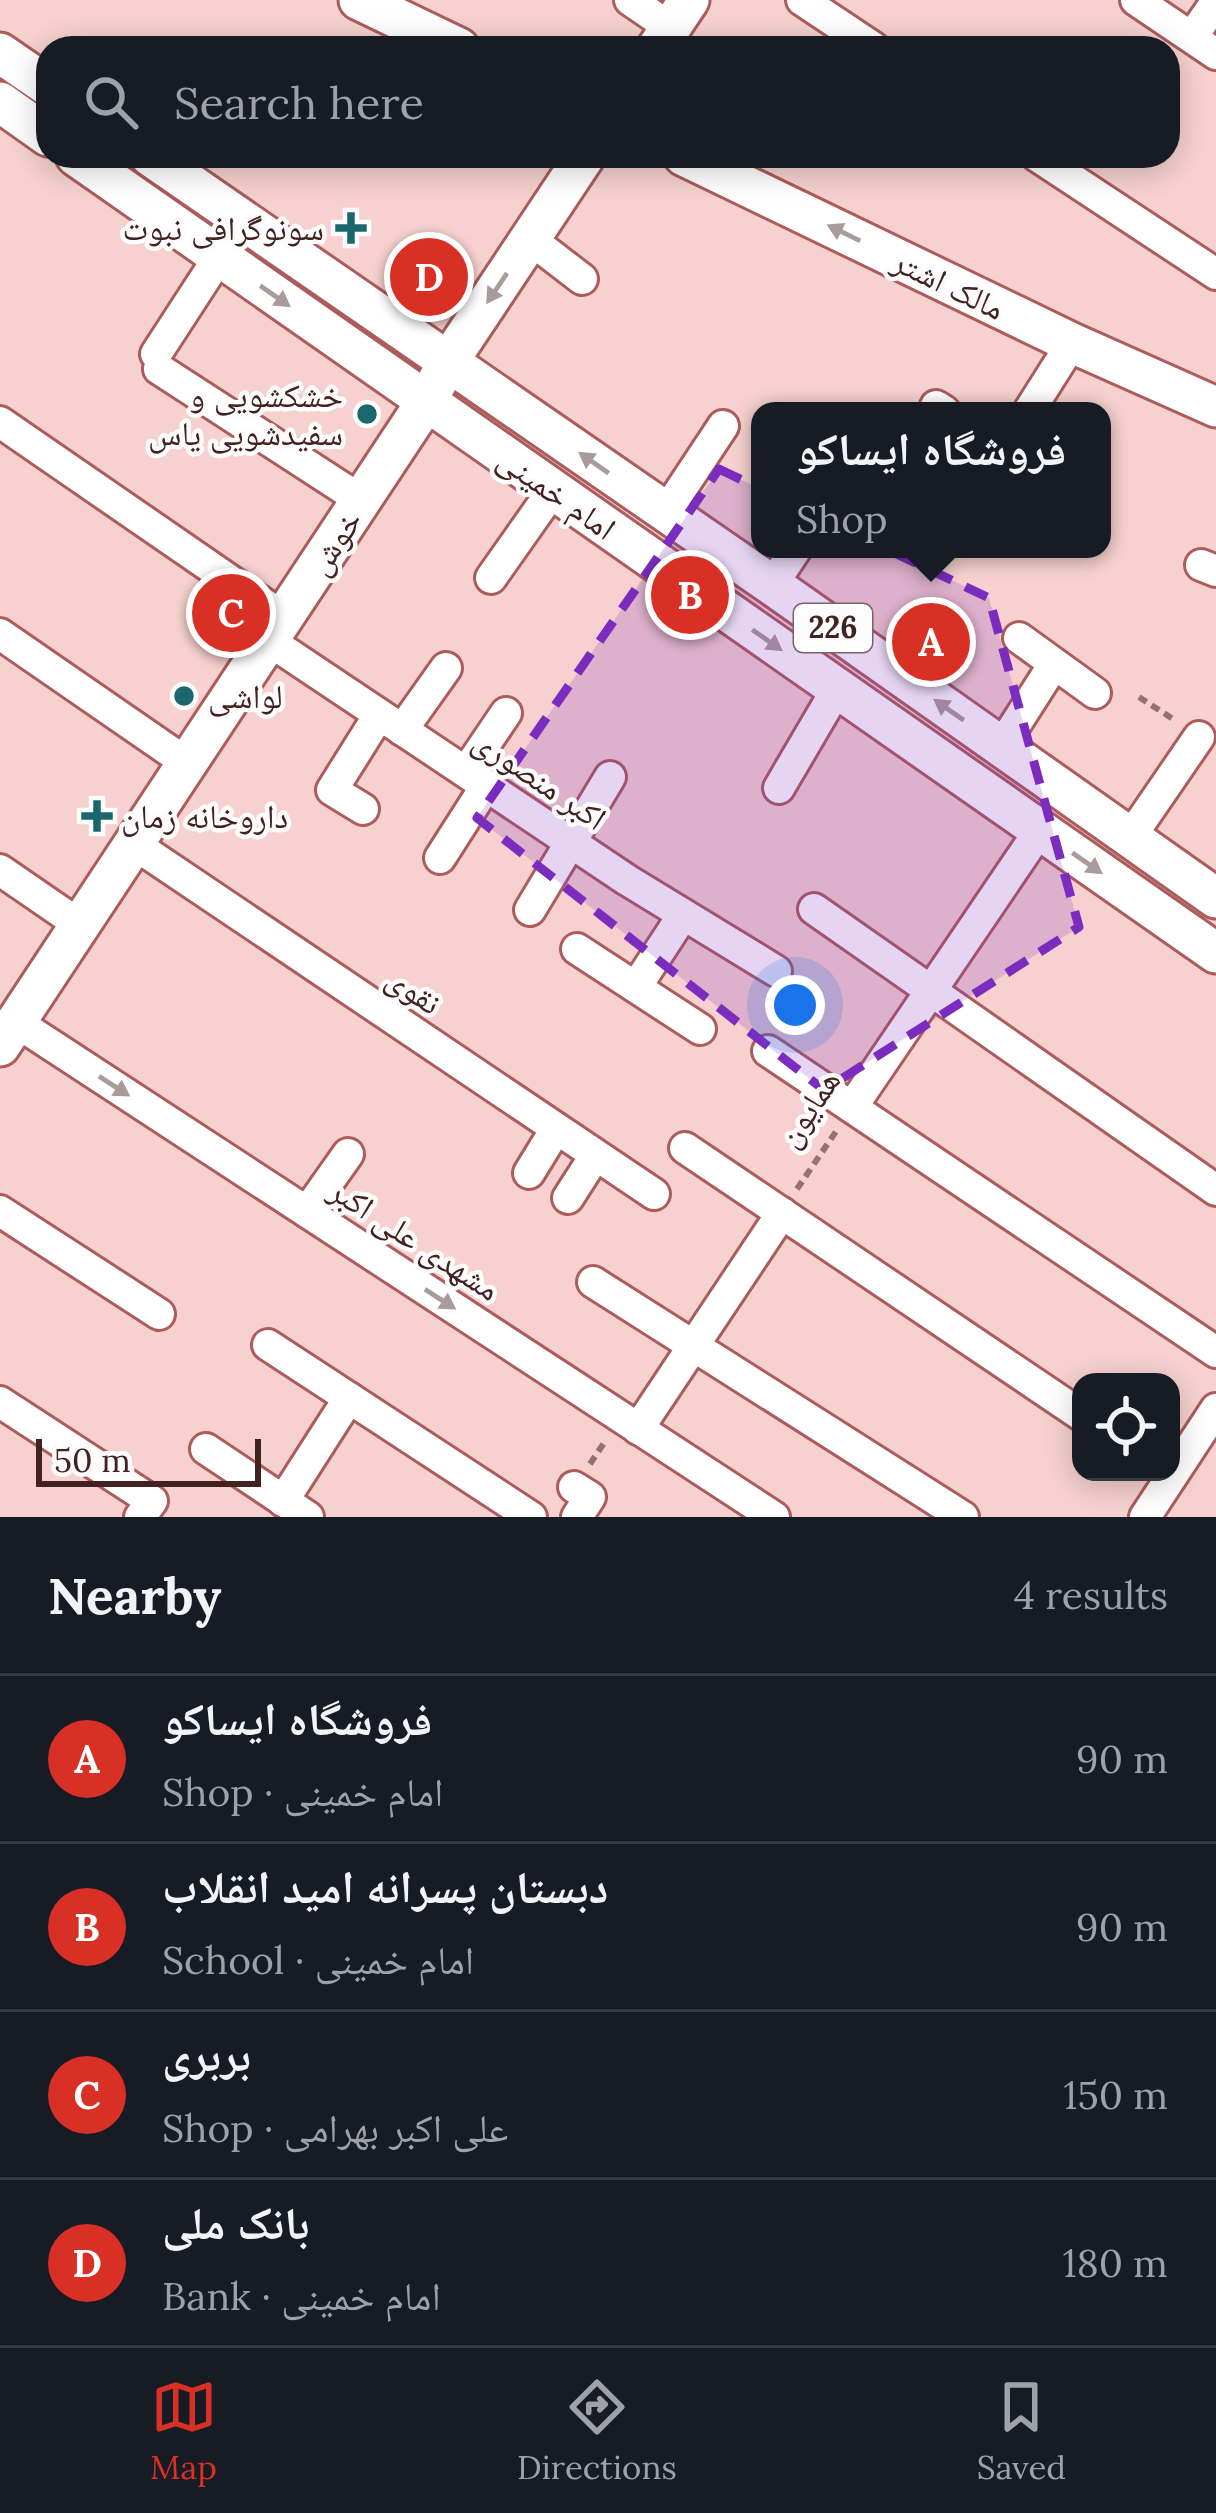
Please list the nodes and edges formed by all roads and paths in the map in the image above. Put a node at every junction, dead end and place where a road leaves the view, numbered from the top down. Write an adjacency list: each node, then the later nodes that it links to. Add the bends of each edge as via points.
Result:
1 (359, 0): 7 (main road)
2 (630, 0): 6 (street)
3 (802, 0): 8 (street)
4 (1136, 0): 9 (street)
5 (1216, 2): 9 (street)
6 (672, 25)
7 (434, 36)
8 (856, 36)
9 (1204, 46)
10 (4, 64): 11 (main road)
11 (36, 80)
12 (0, 102): 13 (main road)
13 (36, 128)
14 (93, 168): 20 (main road, امام خمینی / 226)
15 (167, 168): 24 (main road, امام خمینی / 226)
16 (577, 168): 19 (main road, خوش)
17 (709, 168): 23 (main road, مالک اشتر, one-way to 17)
18 (1055, 168): 21 (street)
19 (530, 239): 22 (street); 24 (main road, خوش, one-way to 24)
20 (219, 257): 25 (main road, امام خمینی / 226, one-way to 25); 31 (street, via 158,361)
21 (1216, 274)
22 (582, 279)
23 (1072, 343): 26 (street); 27 (main road, مالک اشتر)
24 (448, 362): 25 (main road, خوش); 32 (main road, امام خمینی / 226, one-way to 24)
25 (426, 402): 30 (main road, امام خمینی / 226); 31 (main road, خوش)
26 (1035, 402)
27 (1216, 407)
28 (0, 422): 36 (street, اکبر منصوری)
29 (723, 426): 32 (street)
30 (553, 490): 34 (street); 41 (main road, امام خمینی / 226, one-way to 41)
31 (361, 500): 36 (main road, خوش)
32 (666, 512): 35 (main road, امام خمینی / 226)
33 (790, 558): 35 (street)
34 (491, 578)
35 (772, 585): 46 (main road, امام خمینی / 226, one-way to 35)
36 (276, 629): 44 (street, اکبر منصوری); 47 (main road, خوش)
37 (0, 634): 47 (street)
38 (1019, 638): 39 (street)
39 (1054, 664): 42 (street); 46 (street)
40 (446, 668): 44 (street)
41 (837, 688): 50 (street); 52 (main road, امام خمینی / 226)
42 (1094, 693)
43 (506, 713): 49 (street)
44 (391, 723): 49 (street, اکبر منصوری); 51 (street, via 332,790)
45 (1199, 737): 53 (street)
46 (1001, 747): 53 (main road, امام خمینی / 226)
47 (188, 763): 55 (main road, خوش)
48 (610, 777): 54 (street)
49 (476, 779): 54 (street, اکبر منصوری); 56 (street)
50 (779, 788)
51 (363, 809)
52 (1040, 830): 64 (main road, امام خمینی / 226, one-way to 64); 67 (street, همایون)
53 (1129, 838): 58 (main road, امام خمینی / 226)
54 (571, 843): 60 (street); 61 (street, اکبر منصوری)
55 (134, 844): 62 (main road, خوش); 72 (street, نقوی)
56 (440, 858)
57 (0, 870): 62 (street)
58 (1216, 898)
59 (814, 909): 67 (street)
60 (530, 910)
61 (683, 915): 65 (street, اکبر منصوری); 66 (street)
62 (80, 925): 69 (main road, خوش)
63 (577, 949): 66 (street)
64 (1216, 953)
65 (776, 971)
66 (636, 987): 68 (street)
67 (931, 990): 71 (street, همایون); 77 (street)
68 (700, 1028)
69 (6, 1034): 81 (street, مشهدی علی اکبر, one-way to 81)
70 (768, 1051): 71 (street)
71 (852, 1107): 82 (path, همایون); 87 (street)
72 (556, 1129): 75 (street, نقوی); 76 (street)
73 (685, 1148): 82 (street)
74 (348, 1154): 81 (street)
75 (595, 1156): 78 (street, نقوی); 79 (street)
76 (529, 1173)
77 (1216, 1190)
78 (654, 1194)
79 (568, 1198)
80 (0, 1210): 84 (street)
81 (307, 1212): 92 (street, مشهدی علی اکبر, one-way to 92)
82 (782, 1213): 86 (street); 90 (street)
83 (593, 1282): 86 (street)
84 (159, 1314)
85 (268, 1345): 88 (street)
86 (694, 1346): 92 (street); 101 (street)
87 (1216, 1352)
88 (349, 1398): 98 (street); 99 (street)
89 (0, 1402): 97 (street)
90 (1072, 1409)
91 (1216, 1409): 94 (street)
92 (630, 1423): 96 (path); 100 (street, مشهدی علی اکبر)
93 (206, 1449): 98 (street)
94 (1180, 1458)
95 (1164, 1481): 102 (street)
96 (575, 1502)
97 (146, 1509)
98 (296, 1509)
99 (531, 1517)
100 (774, 1517)
101 (964, 1517)
102 (1145, 1517)

